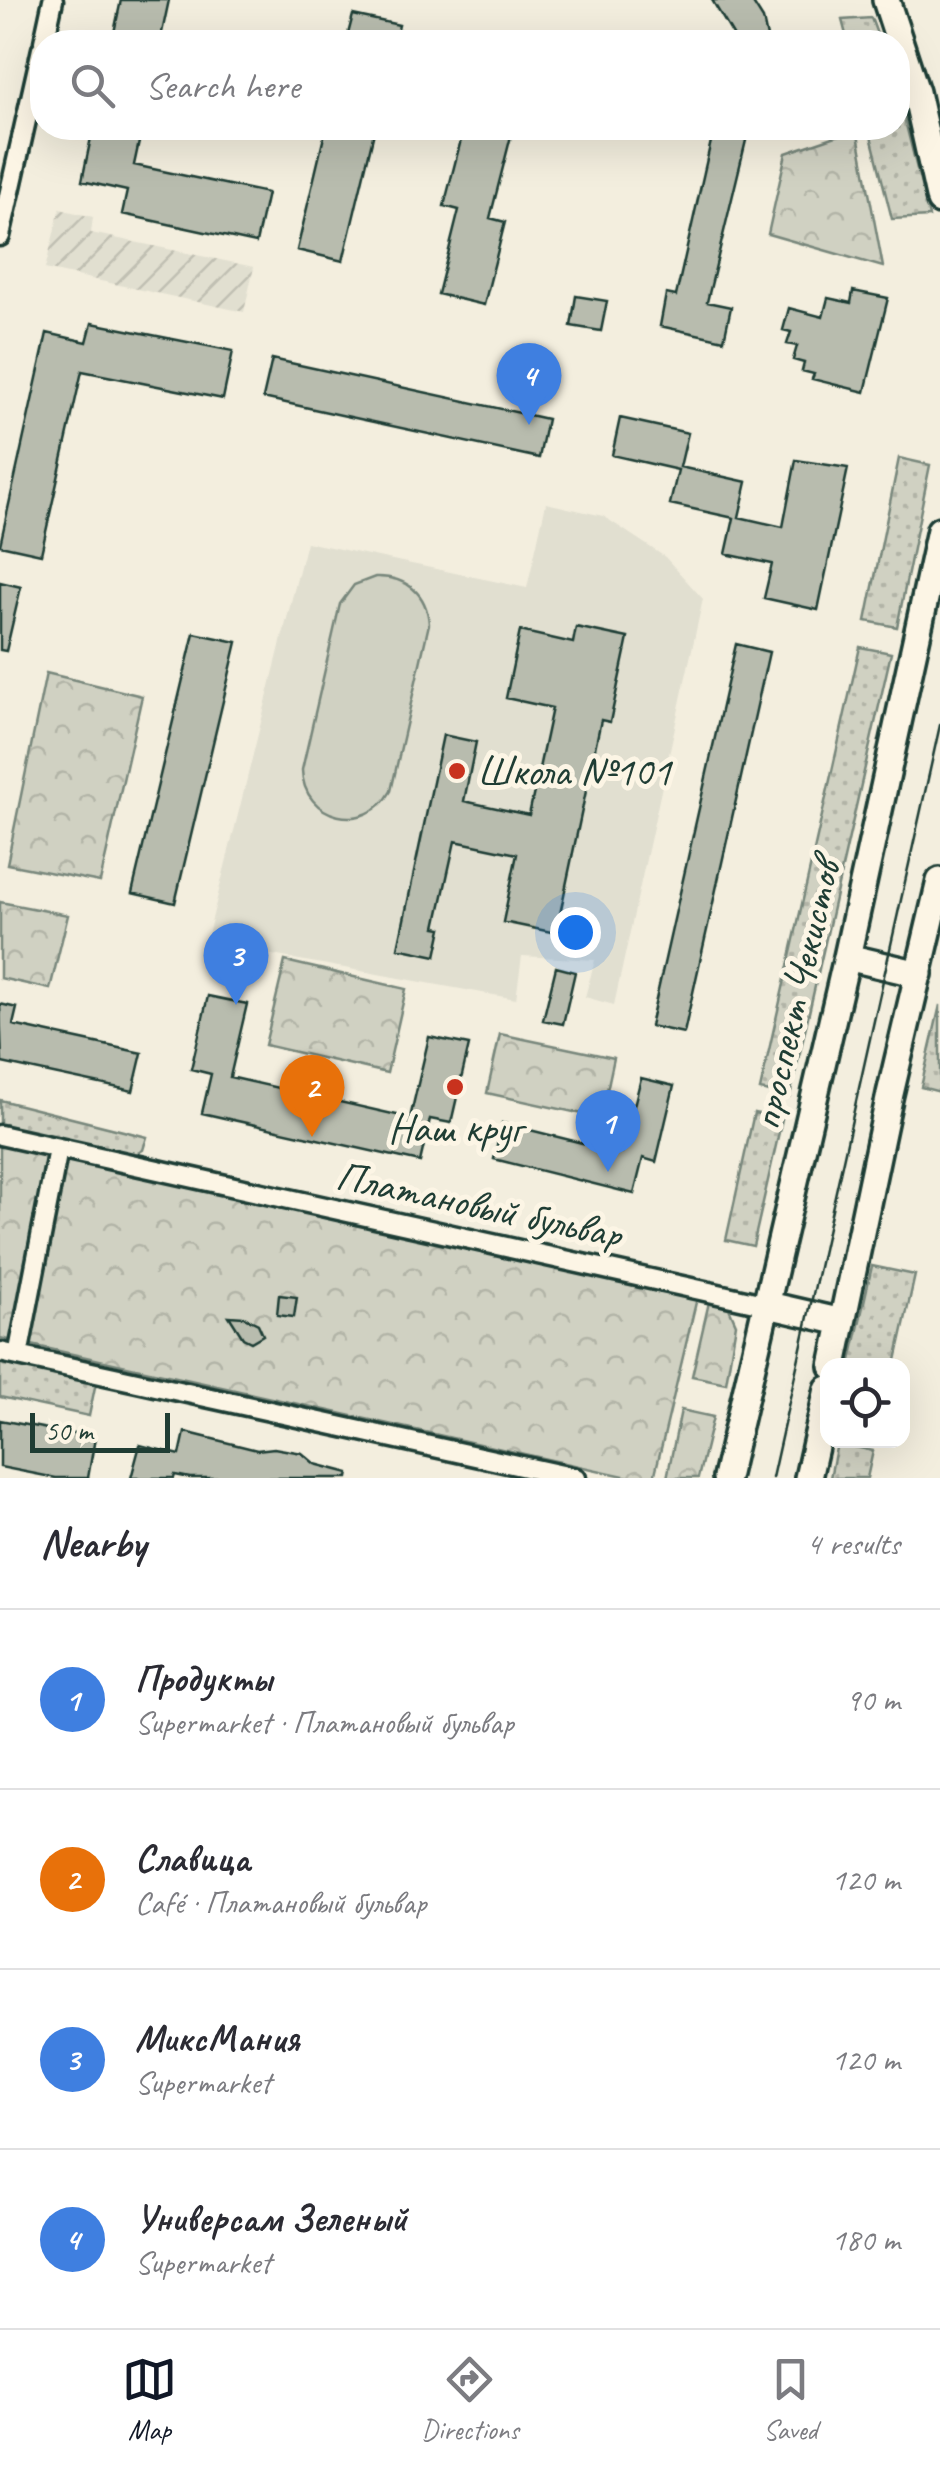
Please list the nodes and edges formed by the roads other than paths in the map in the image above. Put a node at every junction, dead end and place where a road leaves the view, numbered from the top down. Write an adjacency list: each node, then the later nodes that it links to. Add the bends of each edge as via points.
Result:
1 (53, 0): 3 (street)
2 (886, 0): 4 (main road)
3 (46, 30)
4 (896, 30)
5 (910, 74): 7 (main road)
6 (30, 103): 8 (street)
7 (940, 201)
8 (0, 236)
9 (940, 530): 11 (main road, проспект Чекистов)
10 (940, 881): 12 (main road)
11 (847, 957): 12 (main road); 15 (main road, проспект Чекистов)
12 (919, 974): 16 (main road)
13 (0, 1136): 14 (street, Платановый бульвар)
14 (58, 1148): 15 (street, Платановый бульвар); 17 (street)
15 (768, 1305): 16 (main road); 21 (main road, проспект Чекистов)
16 (842, 1322): 18 (main road)
17 (9, 1354): 20 (street)
18 (834, 1358)
19 (820, 1425): 22 (main road)
20 (576, 1478)
21 (726, 1478)
22 (808, 1478)

